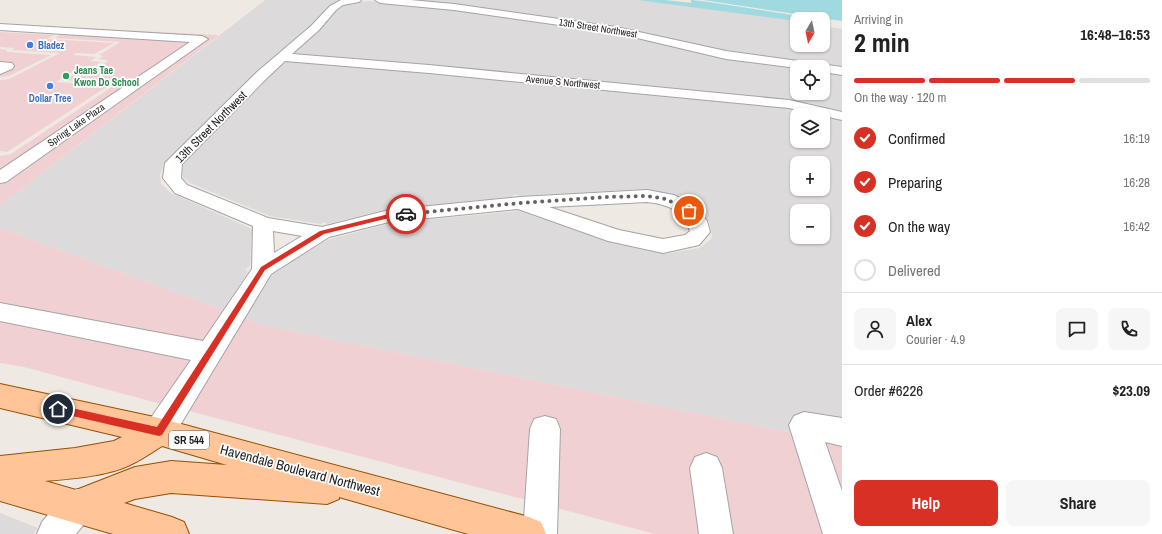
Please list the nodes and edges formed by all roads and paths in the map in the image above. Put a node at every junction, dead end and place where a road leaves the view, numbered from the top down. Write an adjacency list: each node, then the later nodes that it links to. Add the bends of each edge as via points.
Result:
1 (356, 0): 4 (street, 13th Street Northwest, via 340,3 333,8)
2 (380, 0): 5 (street, 13th Street Northwest, via 461,8 616,30 726,55)
3 (0, 27): 11 (street, Spring Lake Plaza, via 202,40)
4 (283, 57): 10 (street, Avenue S Northwest, via 789,104); 13 (street, 13th Street Northwest, via 180,156 174,163 171,173 172,181 181,189)
5 (790, 64)
6 (0, 66): 8 (street, via 8,66)
7 (830, 69): 9 (street)
8 (0, 70)
9 (842, 71)
10 (842, 116)
11 (0, 178)
12 (520, 203): 12 (street, via 608,197 654,197 666,199 689,211 697,221 700,232 692,240 663,246 615,236); 14 (street, via 389,216)
13 (264, 223): 14 (street, 13th Street Northwest); 15 (street)
14 (322, 233): 15 (street)
15 (263, 269): 17 (street)
16 (0, 312): 17 (street)
17 (210, 353): 20 (street)
18 (0, 396): 20 (main road, Havendale Boulevard Northwest / SR 544)
19 (545, 429): 30 (street)
20 (159, 432): 23 (main road, via 119,455 75,463); 25 (main road, Havendale Boulevard Northwest / SR 544)
21 (842, 432): 32 (street, via 804,425)
22 (706, 468): 31 (street)
23 (0, 471)
24 (0, 485): 26 (main road)
25 (376, 491): 26 (main road, via 171,477 135,483); 29 (main road, Havendale Boulevard Northwest / SR 544)
26 (77, 506): 27 (main road); 28 (street)
27 (152, 531)
28 (54, 534)
29 (529, 534)
30 (540, 534)
31 (716, 534)
32 (840, 534)

